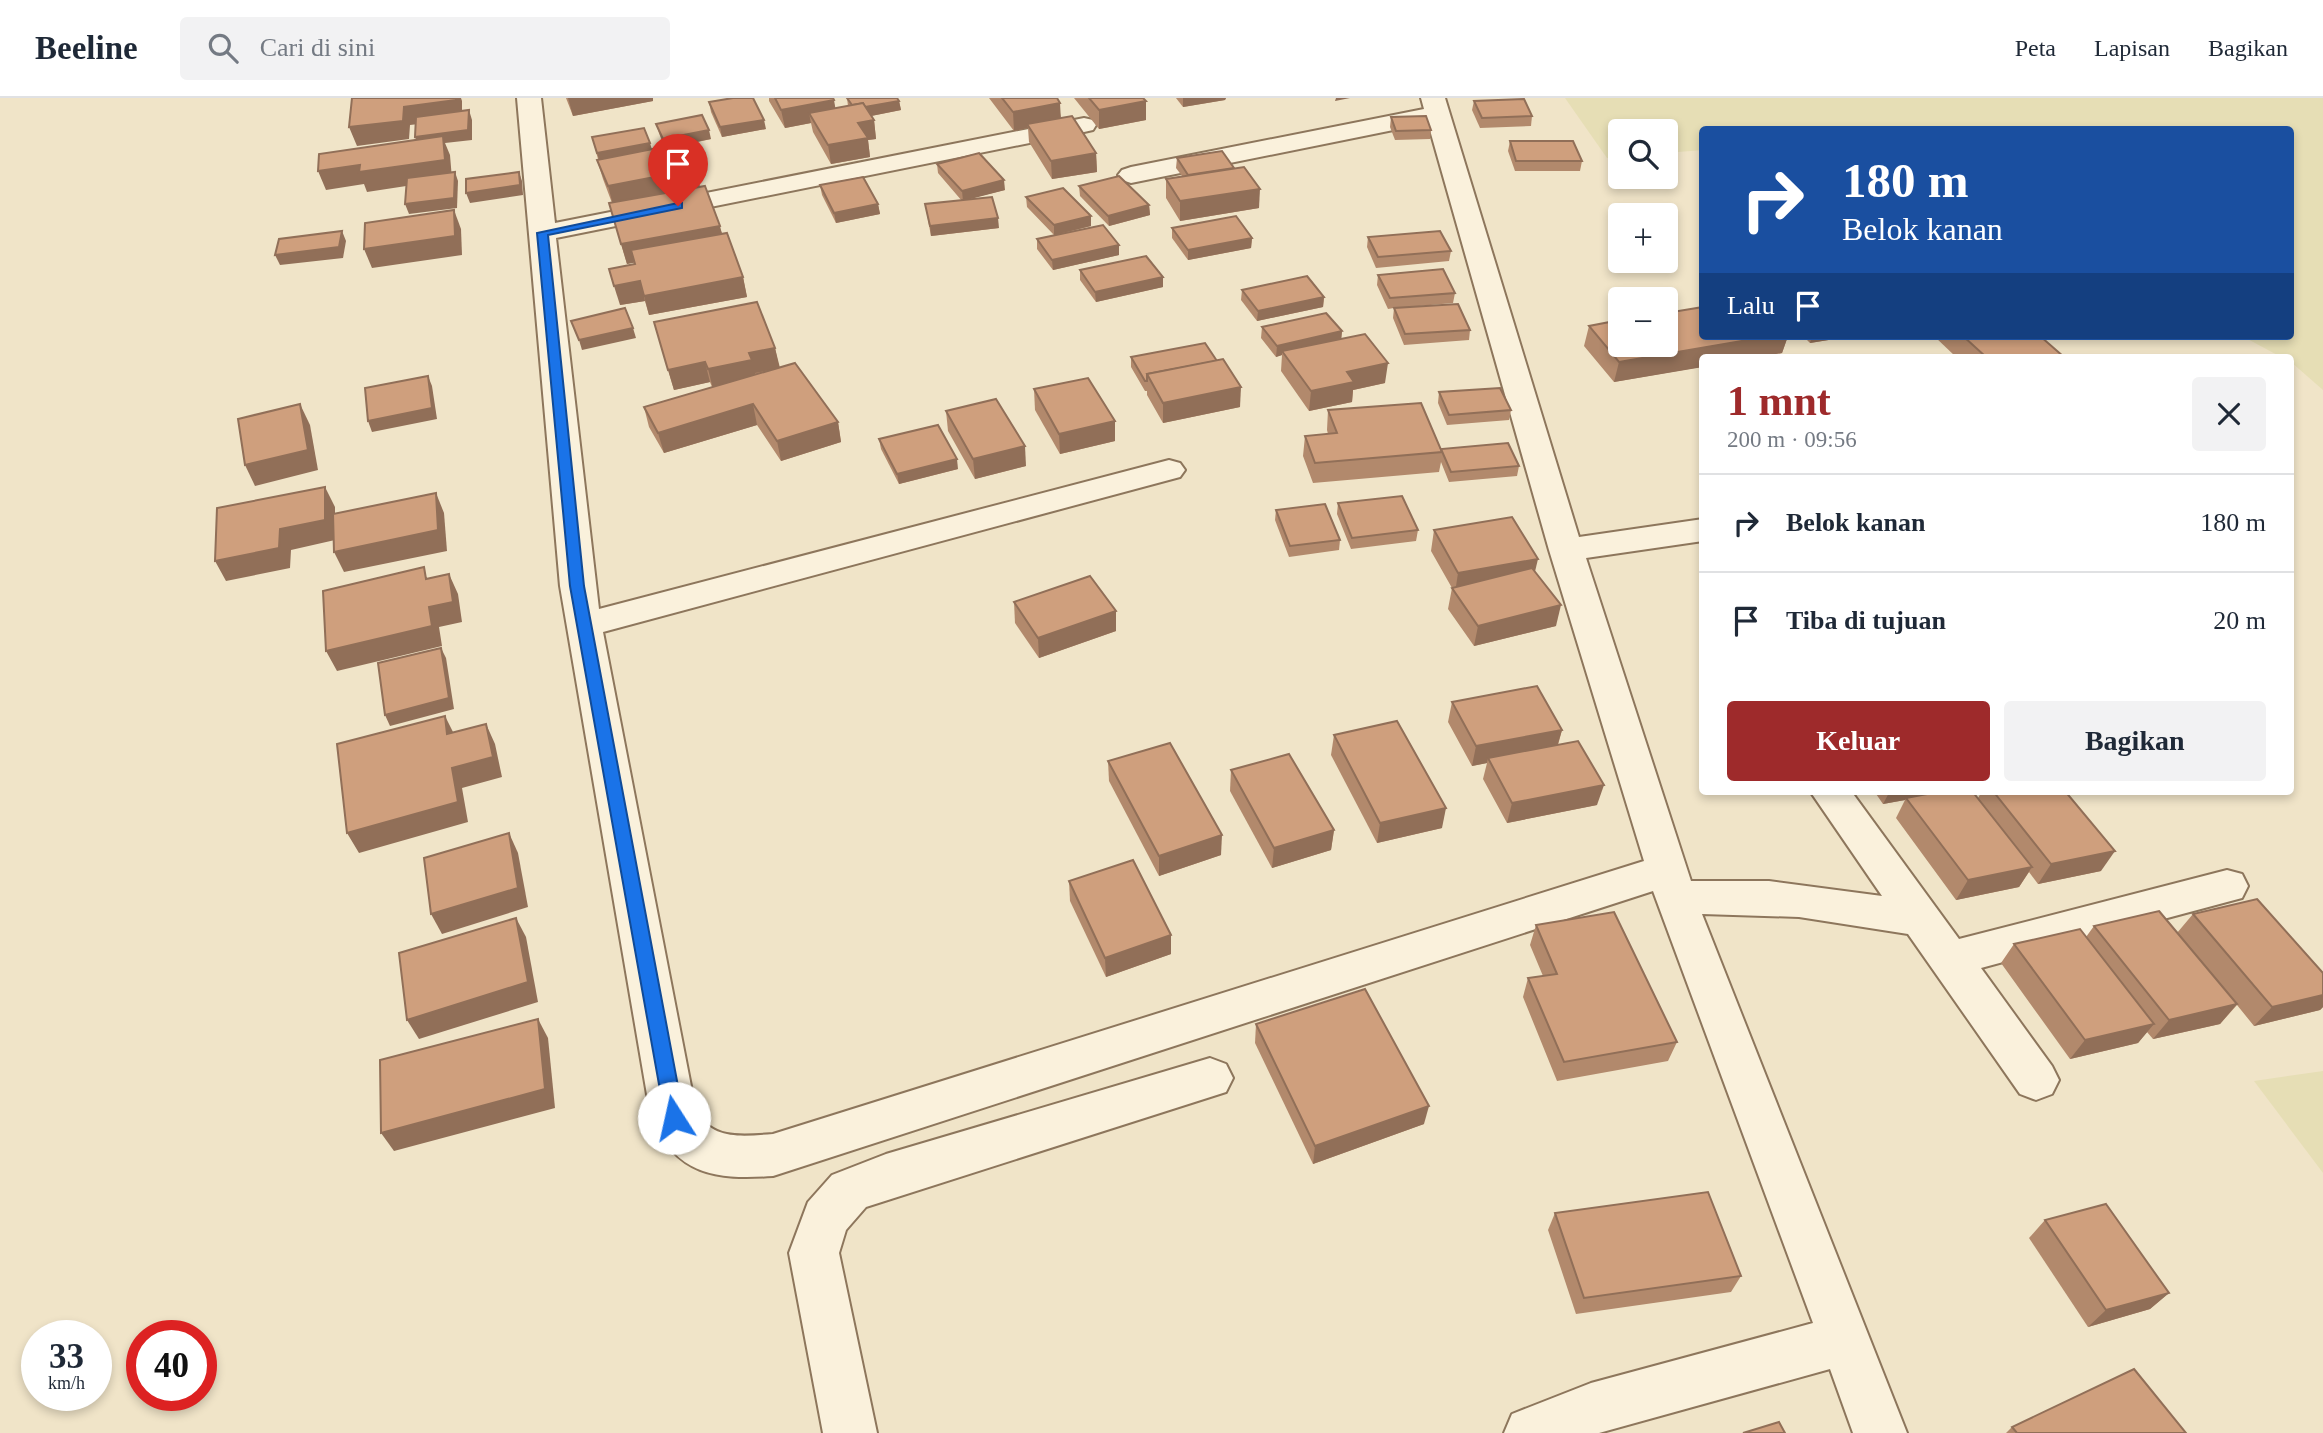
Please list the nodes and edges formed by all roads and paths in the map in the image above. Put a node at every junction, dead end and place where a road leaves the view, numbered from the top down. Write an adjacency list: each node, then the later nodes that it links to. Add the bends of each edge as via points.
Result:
1 (529, 98): 5 (street)
2 (1435, 106): 4 (street); 8 (street)
3 (1084, 125): 5 (street)
4 (1131, 175)
5 (542, 233): 9 (street)
6 (1169, 470): 9 (street)
7 (1698, 541): 8 (street)
8 (1588, 547): 12 (street)
9 (584, 625): 12 (street, via 674,1118 686,1140 707,1153 773,1155)
10 (1833, 795): 13 (street)
11 (2227, 886): 14 (street)
12 (1679, 889): 13 (street, via 1814,902); 17 (street)
13 (1922, 919): 14 (street)
14 (1950, 959): 16 (street)
15 (1210, 1078): 18 (street, via 849,1191 825,1218 814,1254)
16 (2036, 1080)
17 (1844, 1340): 19 (street, via 1591,1409); 20 (street)
18 (850, 1433)
19 (1531, 1433)
20 (1880, 1433)

